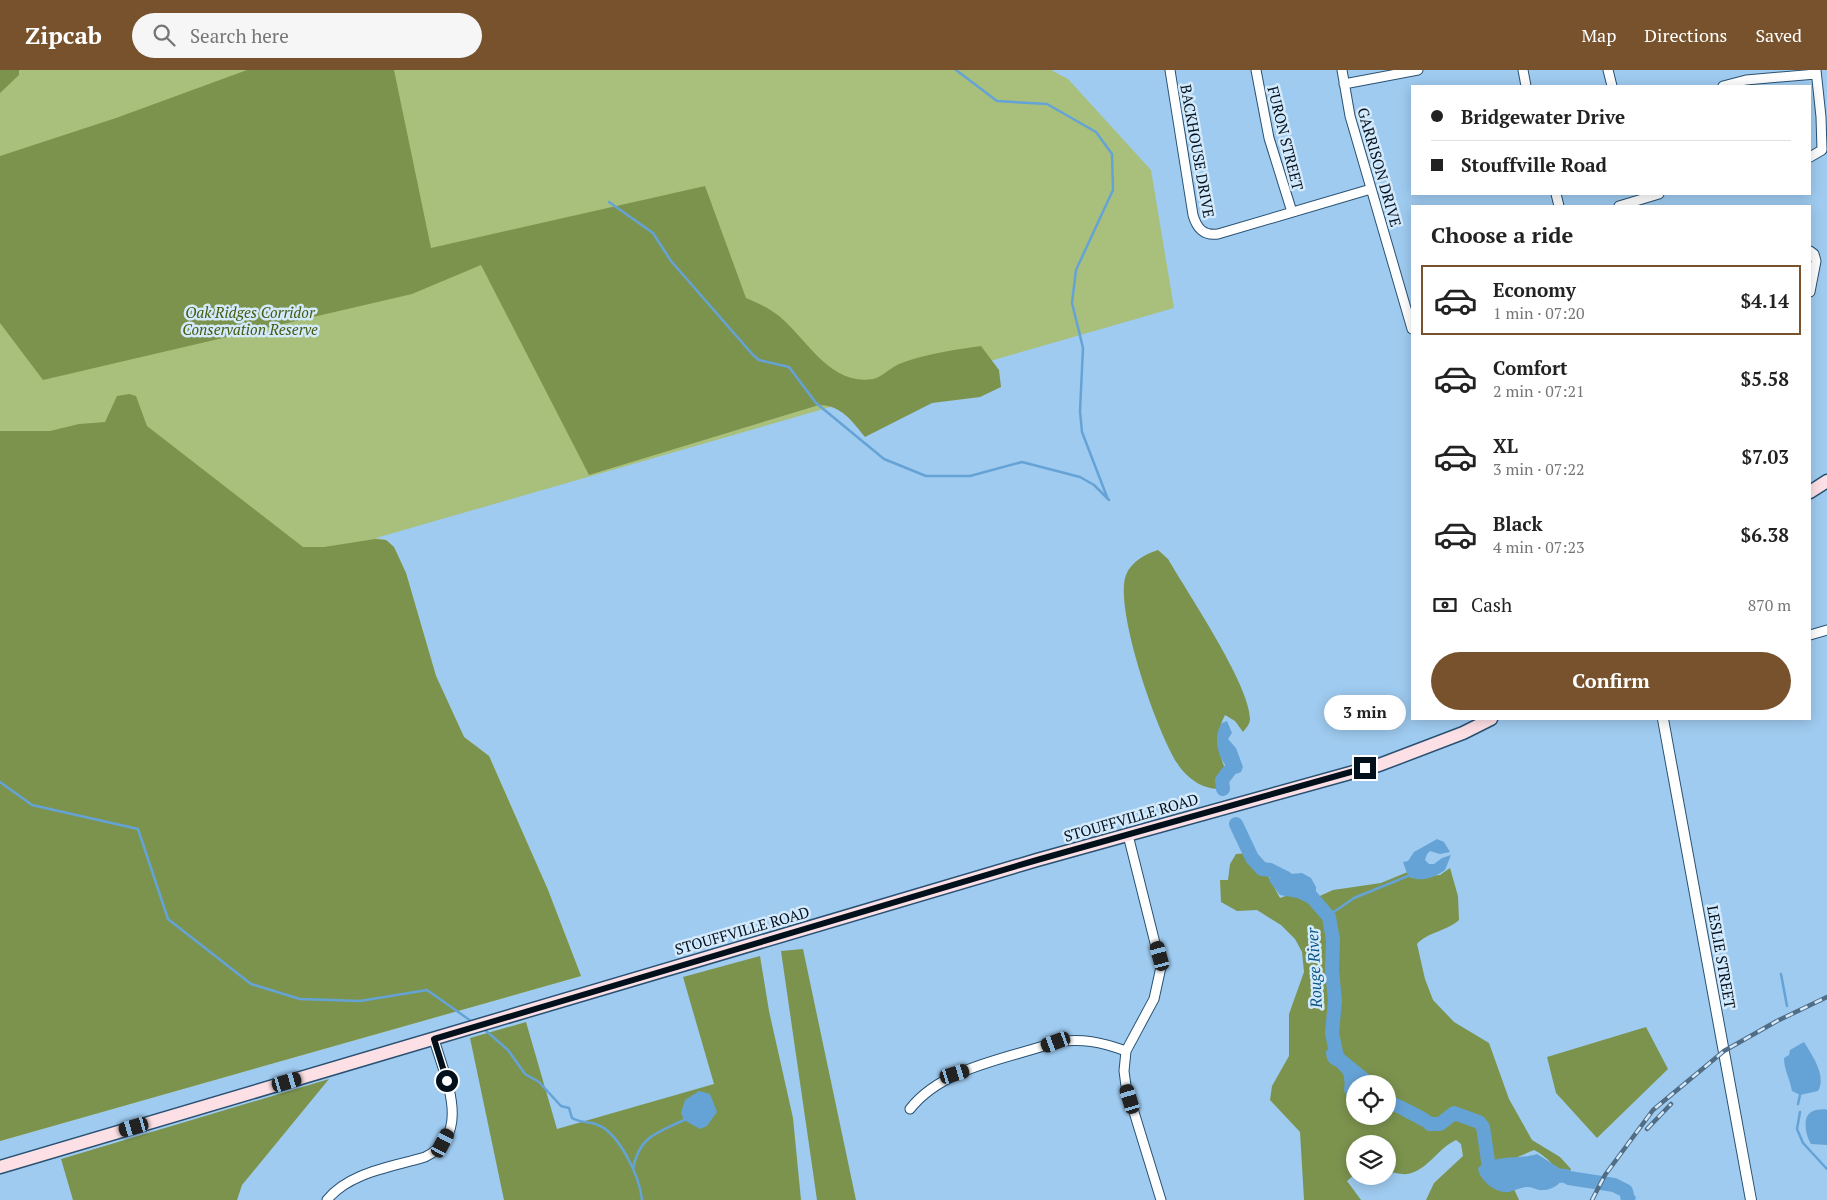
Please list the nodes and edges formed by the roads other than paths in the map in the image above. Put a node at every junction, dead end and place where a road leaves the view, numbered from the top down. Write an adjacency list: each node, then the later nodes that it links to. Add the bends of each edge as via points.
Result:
1 (1170, 70): 16 (street, BACKHOUSE DRIVE, via 1198,228 1217,234)
2 (1256, 70): 16 (street, FURON STREET, via 1269,138)
3 (1342, 70): 8 (street, GARRISON DRIVE)
4 (1418, 70): 8 (street)
5 (1523, 70): 9 (street)
6 (1608, 70): 10 (street)
7 (1816, 72): 11 (street); 12 (street, via 1822,117 1822,150)
8 (1344, 84): 13 (street, GARRISON DRIVE, via 1348,111)
9 (1526, 85)
10 (1612, 85)
11 (1727, 85)
12 (1811, 156)
13 (1371, 189): 16 (street); 19 (street, GARRISON DRIVE)
14 (1656, 195): 15 (street)
15 (1622, 205)
16 (1292, 212)
17 (1811, 252): 18 (street, via 1816,261)
18 (1811, 287)
19 (1411, 326)
20 (1827, 481): 21 (main road)
21 (1811, 491)
22 (1827, 630): 23 (street)
23 (1811, 635)
24 (1489, 720): 26 (main road, STOUFFVILLE ROAD, via 1379,764)
25 (1663, 720): 33 (street, LESLIE STREET)
26 (1128, 835): 27 (main road, STOUFFVILLE ROAD); 28 (street, via 1161,967 1154,998)
27 (434, 1039): 30 (main road, STOUFFVILLE ROAD); 31 (street, via 453,1115 443,1143 437,1151 425,1157 346,1182)
28 (1126, 1051): 29 (street, via 1097,1041 1074,1039 1056,1042 940,1081 918,1098); 32 (street, via 1126,1086)
29 (910, 1109)
30 (0, 1167)
31 (327, 1200)
32 (1161, 1200)
33 (1751, 1200)

